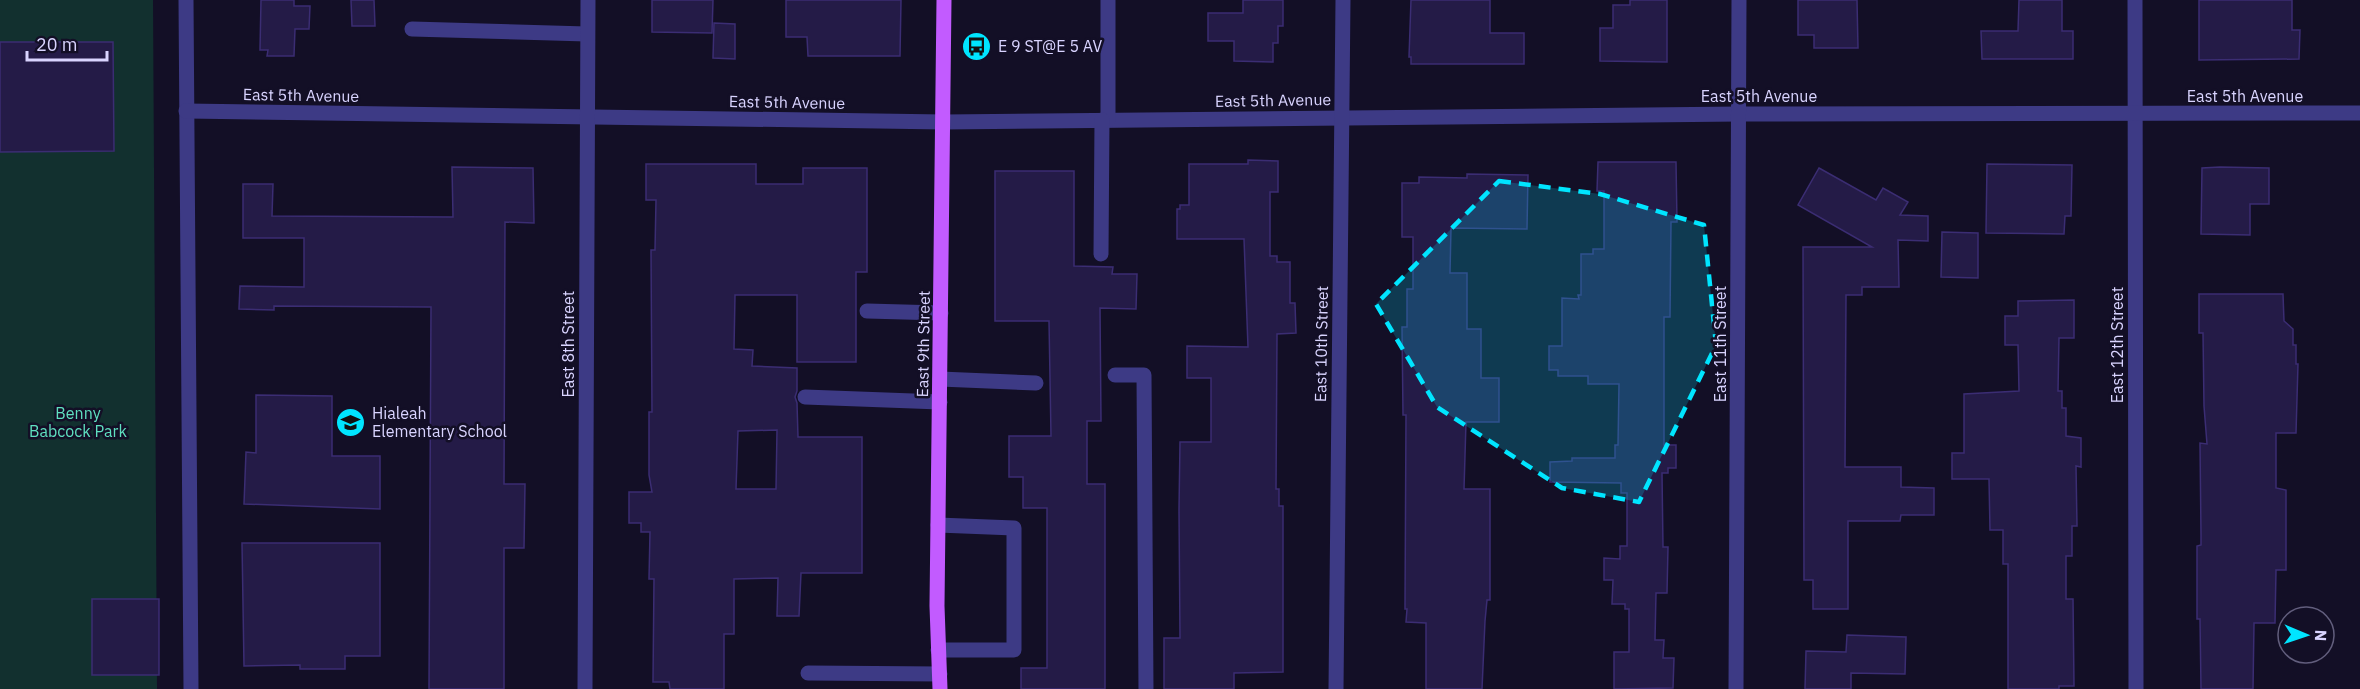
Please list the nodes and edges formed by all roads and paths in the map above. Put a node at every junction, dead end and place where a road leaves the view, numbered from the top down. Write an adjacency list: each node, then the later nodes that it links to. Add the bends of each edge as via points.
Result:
1 (186, 0): 10 (street)
2 (588, 0): 9 (street, East 8th Street)
3 (944, 0): 17 (main road, East 9th Street)
4 (1108, 0): 16 (street)
5 (1342, 0): 15 (street, East 10th Street)
6 (1739, 0): 12 (street, East 11th Street)
7 (2135, 0): 13 (street, East 12th Street)
8 (412, 29): 9 (street)
9 (587, 34): 14 (street, East 8th Street)
10 (186, 111): 14 (street, East 5th Avenue); 30 (street)
11 (2360, 113): 13 (street, East 5th Avenue)
12 (1740, 114): 13 (street, East 5th Avenue); 15 (street, East 5th Avenue); 34 (street, East 11th Street)
13 (2135, 115): 35 (street, East 12th Street)
14 (587, 117): 17 (street, East 5th Avenue); 31 (street, East 8th Street)
15 (1341, 117): 16 (street, East 5th Avenue); 33 (street, East 10th Street)
16 (1105, 120): 17 (street, East 5th Avenue); 18 (street)
17 (944, 122): 20 (main road, East 9th Street)
18 (1101, 254)
19 (867, 311): 20 (street)
20 (941, 313): 22 (main road, East 9th Street)
21 (1115, 375): 32 (street, via 1144,375)
22 (940, 379): 23 (street); 25 (main road, East 9th Street)
23 (1036, 383)
24 (805, 397): 25 (street)
25 (940, 402): 26 (main road, East 9th Street)
26 (938, 525): 27 (main road, East 9th Street); 27 (street, via 1014,528 1014,650)
27 (938, 650): 29 (main road, East 9th Street)
28 (808, 673): 29 (street)
29 (940, 682)
30 (191, 689)
31 (585, 689)
32 (1146, 689)
33 (1336, 689)
34 (1736, 689)
35 (2136, 689)

